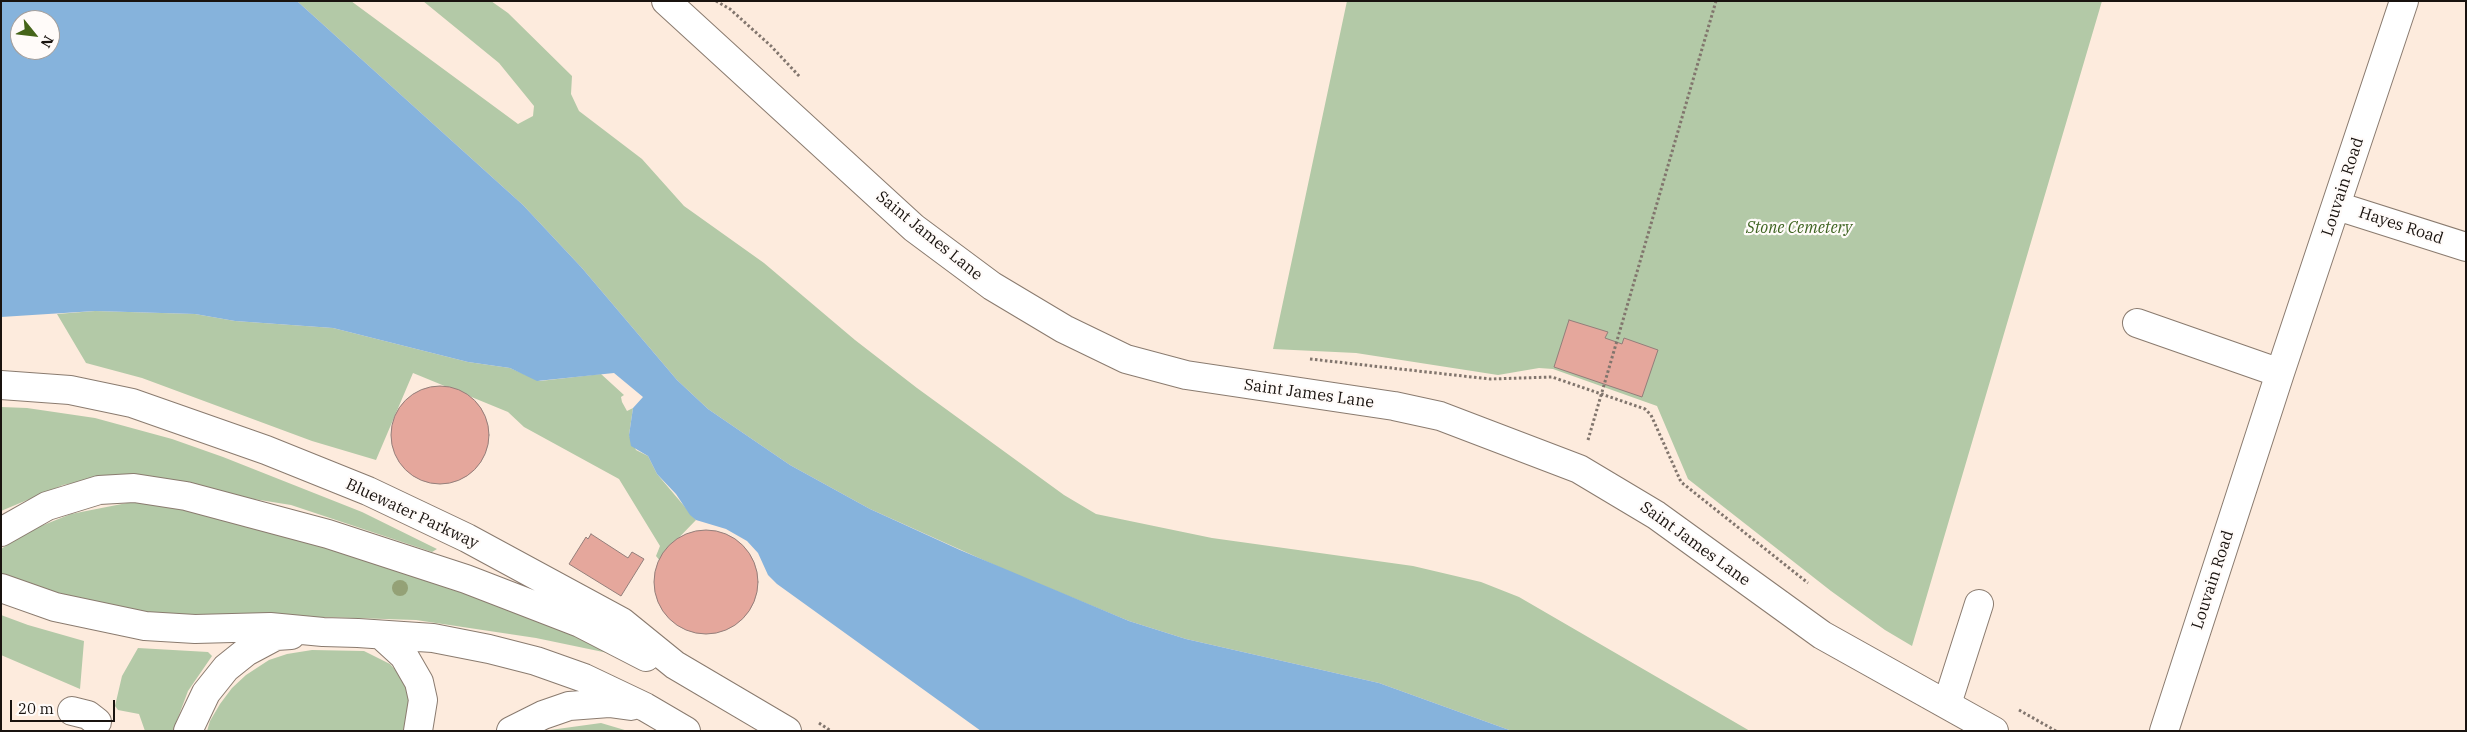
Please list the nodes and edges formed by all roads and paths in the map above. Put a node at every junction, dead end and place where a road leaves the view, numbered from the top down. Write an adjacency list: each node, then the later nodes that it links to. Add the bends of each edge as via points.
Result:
1 (666, 1): 9 (street, Saint James Lane, via 914,228 1000,292 1086,341 1140,364 1186,375 1394,406 1440,416)
2 (1716, 1): 9 (path)
3 (2404, 1): 4 (street, Louvain Road)
4 (2337, 206): 5 (street, Hayes Road); 7 (street, Louvain Road)
5 (2466, 247)
6 (2137, 323): 7 (street)
7 (2280, 373): 26 (street, Louvain Road)
8 (1, 385): 15 (street, Bluewater Parkway, via 70,390 132,403 266,450 368,491 467,538 622,622)
9 (1579, 469): 16 (street, Saint James Lane, via 1656,515 1817,632)
10 (1, 532): 15 (street, via 47,506 99,490 134,488 186,496 328,534 466,579 580,623 658,663)
11 (1, 588): 13 (street, via 55,606 145,626 195,629 270,627)
12 (1979, 604): 16 (street)
13 (323, 632): 14 (street); 20 (street, via 276,636 246,652 214,682)
14 (381, 635): 17 (street, via 433,638 512,654 584,678); 21 (street, via 404,656 419,682 423,700)
15 (675, 665): 24 (street, Bluewater Parkway)
16 (1947, 704): 25 (street, Saint James Lane)
17 (645, 707): 22 (street, via 609,703 569,706); 23 (street)
18 (72, 711): 19 (street, via 92,717)
19 (97, 722)
20 (188, 731)
21 (418, 731)
22 (511, 731)
23 (686, 731)
24 (786, 731)
25 (1994, 731)
26 (2164, 731)

